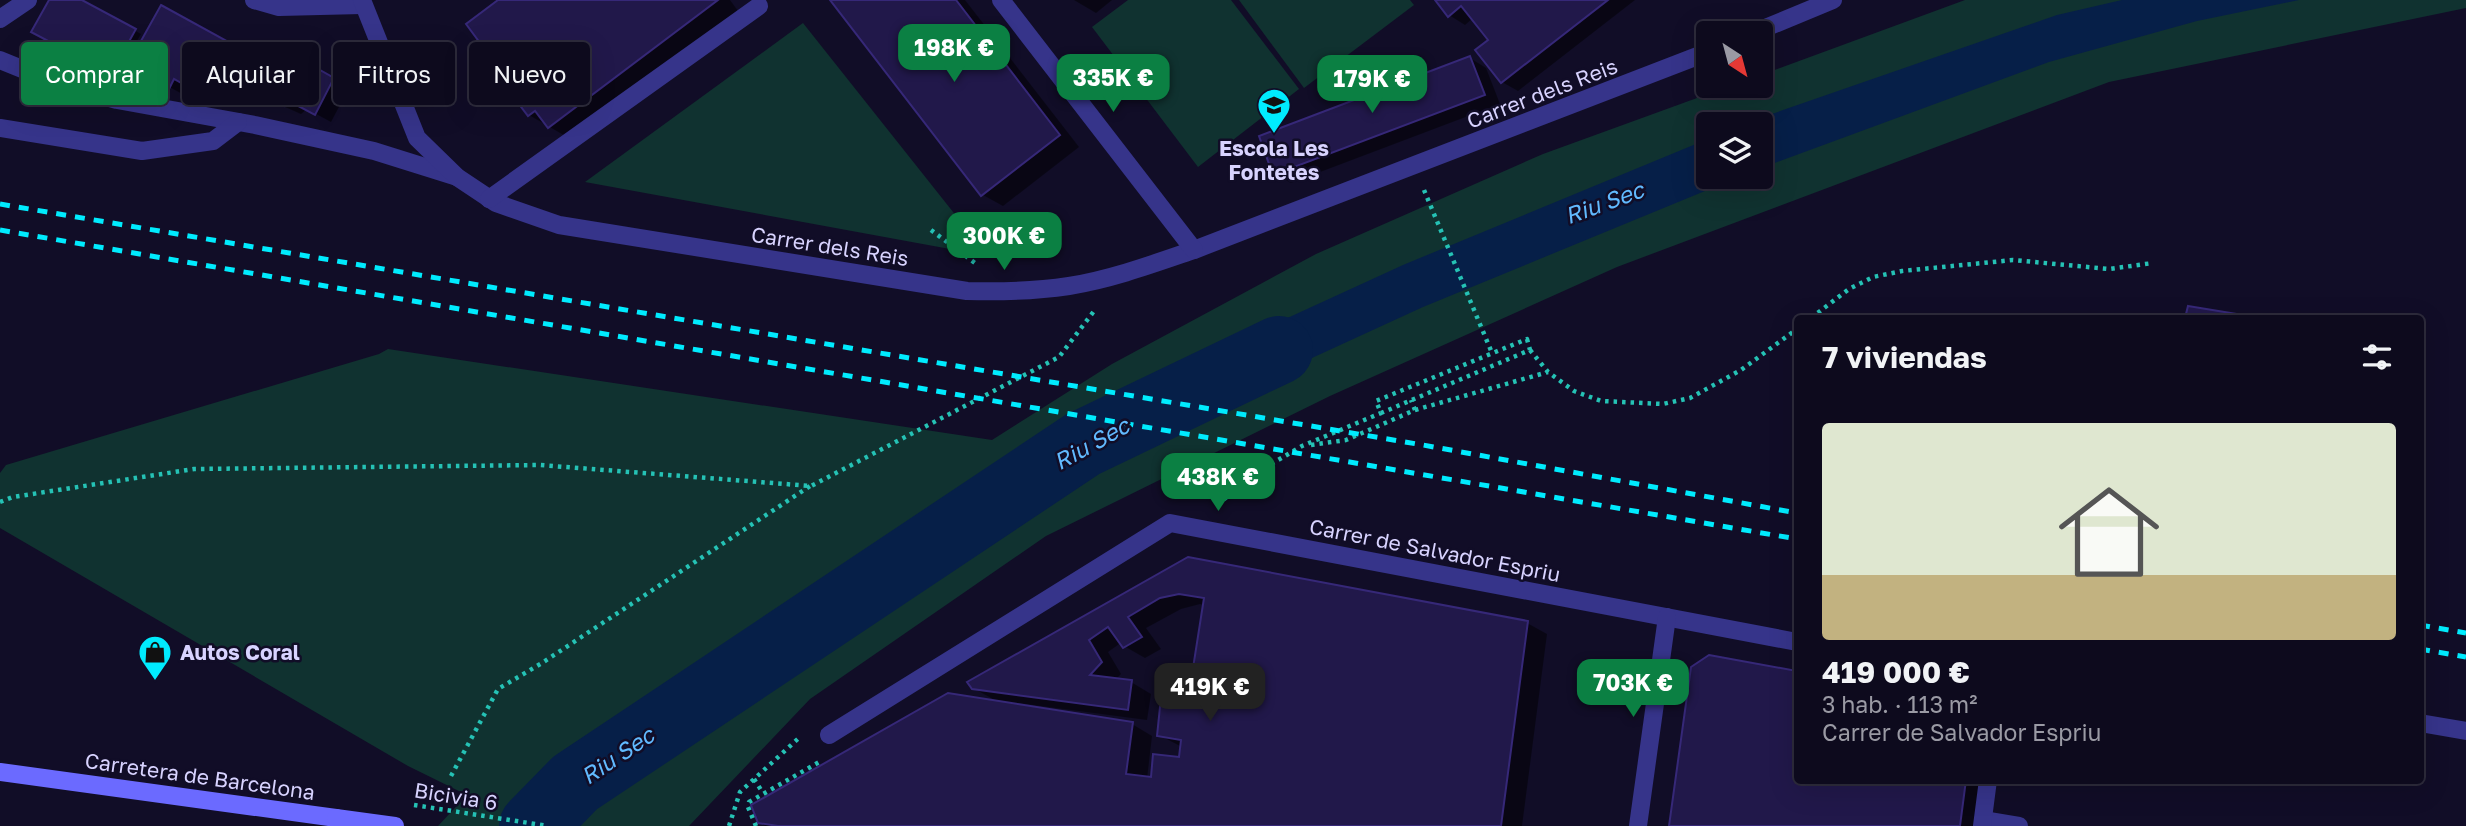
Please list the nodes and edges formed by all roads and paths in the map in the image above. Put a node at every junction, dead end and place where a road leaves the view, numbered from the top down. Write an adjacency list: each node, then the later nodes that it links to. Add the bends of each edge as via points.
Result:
1 (28, 0): 7 (street)
2 (254, 0): 4 (street, via 279,7)
3 (1001, 0): 16 (street)
4 (362, 2): 13 (street, Carrer dels Reis, via 417,138)
5 (1821, 2): 8 (street)
6 (759, 6): 15 (street)
7 (0, 19)
8 (1773, 24)
9 (1696, 57): 16 (street, Carrer dels Reis)
10 (0, 60): 11 (street, via 59,84 117,100)
11 (238, 122): 12 (street, via 213,141 142,151); 13 (street, via 374,151)
12 (0, 128)
13 (457, 177): 15 (street, Carrer dels Reis)
14 (1423, 189): 22 (path)
15 (489, 199): 18 (street, Carrer dels Reis, via 559,225 967,291 1070,286)
16 (1194, 250): 18 (street, Carrer dels Reis)
17 (2153, 264): 19 (path, via 2109,269 2013,260 1902,271 1873,277 1849,289)
18 (1121, 274): 28 (path, via 1059,358)
19 (1815, 315)
20 (1794, 332): 23 (path, via 1711,387 1663,404 1601,401 1574,391)
21 (1530, 350): 22 (path, via 1527,338); 23 (path); 24 (path)
22 (1492, 353): 26 (path, via 1377,401)
23 (1548, 372): 25 (path)
24 (1411, 400): 25 (path); 26 (path)
25 (1415, 410): 27 (path, via 1346,440)
26 (1381, 413): 27 (path)
27 (1302, 446): 30 (path, via 1256,473)
28 (811, 486): 29 (path, via 540,465 194,469); 39 (path, via 498,689)
29 (0, 502)
30 (1213, 508)
31 (1667, 617): 32 (street, Carrer de Salvador Espriu); 36 (street, Carrer de Salvador Espriu, via 1170,523); 49 (street)
32 (1794, 641)
33 (2424, 724): 35 (street)
34 (809, 728): 40 (path)
35 (2466, 731)
36 (829, 734)
37 (829, 756): 42 (path)
38 (0, 772): 45 (main road, Carretera de Barcelona, bridge)
39 (451, 776)
40 (754, 779): 42 (path); 47 (path, via 740,792)
41 (1987, 784): 44 (street)
42 (764, 793): 48 (path, via 748,802)
43 (412, 805): 46 (path, Bicivia 6, bridge)
44 (1982, 823): 50 (street)
45 (395, 826)
46 (548, 826)
47 (729, 826)
48 (755, 826)
49 (1638, 826)
50 (2019, 826)

